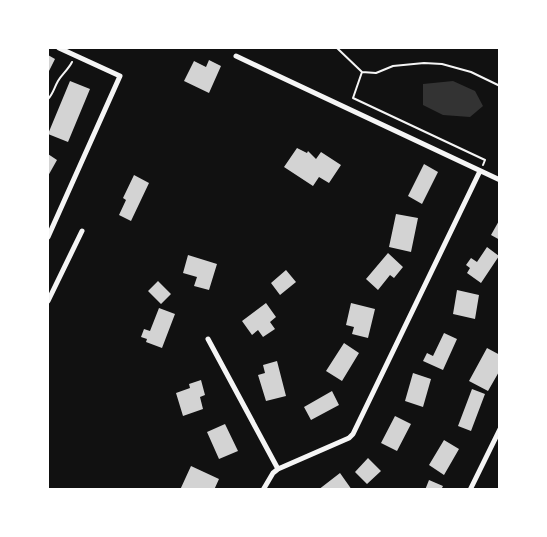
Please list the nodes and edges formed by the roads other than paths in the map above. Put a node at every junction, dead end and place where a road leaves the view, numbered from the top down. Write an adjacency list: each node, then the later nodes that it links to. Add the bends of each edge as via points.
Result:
1 (59, 48): 6 (street, via 120,76)
2 (236, 56): 3 (street)
3 (480, 171): 4 (street); 10 (street, via 353,434)
4 (500, 180)
5 (82, 231): 7 (street)
6 (48, 238)
7 (48, 301)
8 (208, 338): 10 (street)
9 (500, 429): 12 (street)
10 (278, 469): 11 (street)
11 (262, 490)
12 (470, 490)

